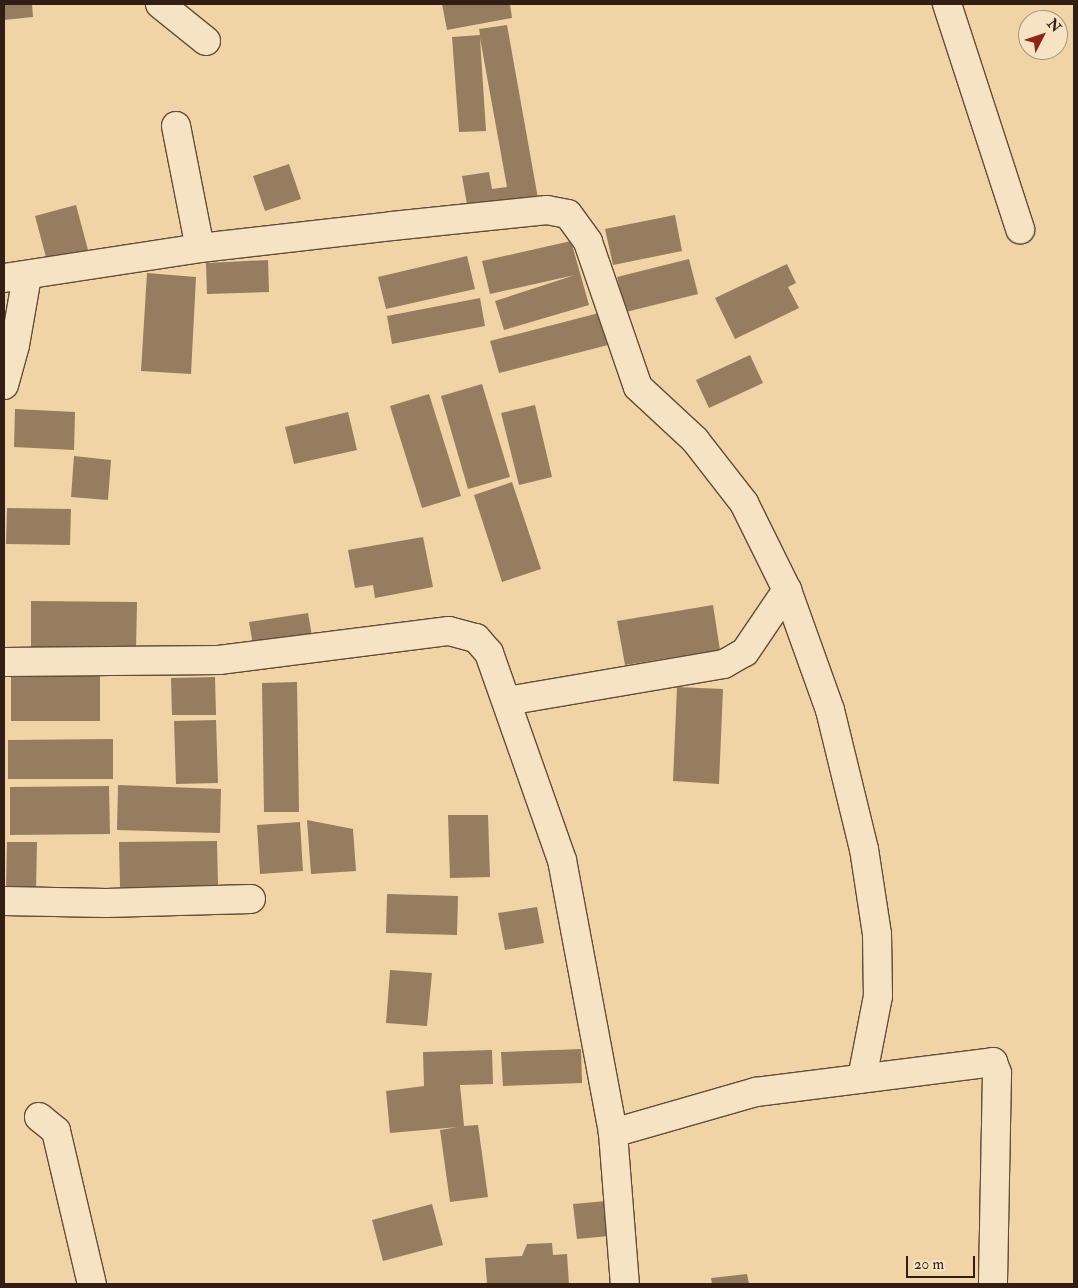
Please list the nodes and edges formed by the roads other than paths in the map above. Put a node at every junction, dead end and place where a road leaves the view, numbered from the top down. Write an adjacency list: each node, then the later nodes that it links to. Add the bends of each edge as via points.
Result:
1 (160, 4): 3 (street)
2 (947, 4): 5 (street)
3 (206, 41)
4 (176, 126): 6 (street)
5 (1020, 229)
6 (200, 248): 7 (street); 9 (street, via 547,210 568,214 588,242 638,387 695,440 729,482 744,503)
7 (15, 277): 8 (street, via 15,344)
8 (4, 385)
9 (787, 590): 11 (street, via 745,652 724,664); 14 (street, via 830,710 866,859 877,934 878,996)
10 (4, 662): 11 (street, via 219,660 449,631 476,638 483,645)
11 (507, 701): 16 (street, via 562,860)
12 (251, 899): 13 (street, via 106,903)
13 (4, 901)
14 (862, 1078): 16 (street, via 756,1092); 19 (street, via 987,1061 997,1065)
15 (39, 1116): 17 (street, via 56,1131)
16 (614, 1133): 18 (street)
17 (92, 1284)
18 (625, 1284)
19 (993, 1284)

